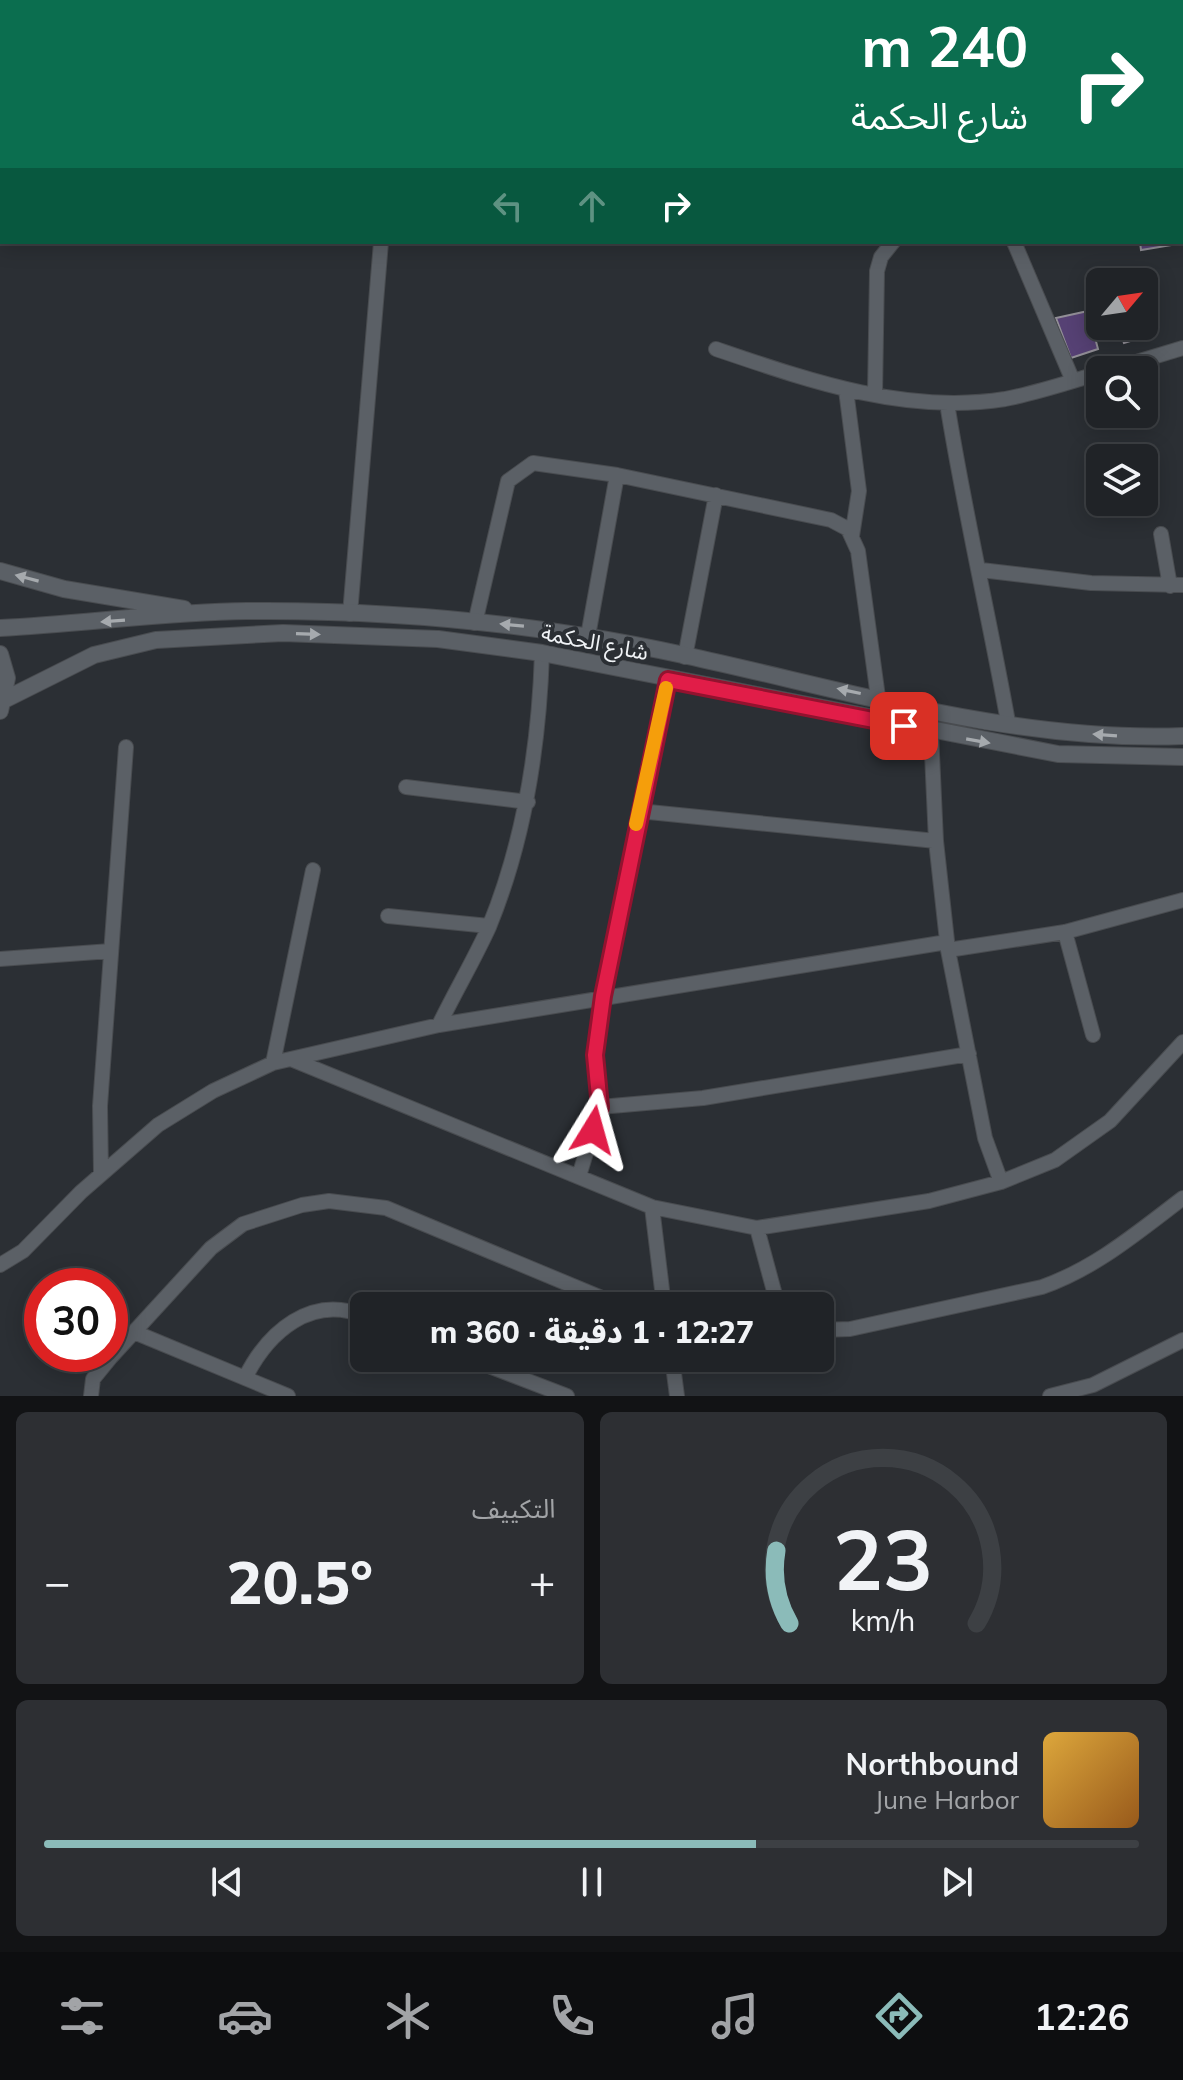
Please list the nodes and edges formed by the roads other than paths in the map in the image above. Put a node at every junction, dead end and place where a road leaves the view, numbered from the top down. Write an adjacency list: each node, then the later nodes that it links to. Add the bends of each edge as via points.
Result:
1 (381, 244): 20 (street)
2 (891, 244): 10 (street, via 877,271)
3 (1015, 244): 8 (street)
4 (1183, 348): 6 (street)
5 (716, 349): 9 (street)
6 (1156, 356)
7 (1086, 377): 8 (street)
8 (1073, 381): 11 (street, via 1005,399)
9 (846, 390): 10 (street); 15 (street, via 859,491)
10 (875, 395): 11 (street)
11 (947, 403): 16 (street)
12 (617, 475): 13 (street); 21 (street, via 533,463 508,481); 23 (street)
13 (716, 495): 15 (street, via 831,520); 26 (street)
14 (1161, 534): 18 (street)
15 (852, 536): 28 (street, via 860,558)
16 (981, 570): 18 (street, via 1091,583); 30 (street)
17 (0, 571): 19 (street, one-way to 17, via 126,601)
18 (1177, 586)
19 (213, 612): 20 (street, شارع الحكمة); 22 (street, شارع الحكمة, one-way to 22)
20 (350, 614): 21 (street, شارع الحكمة)
21 (475, 623): 23 (street, شارع الحكمة, one-way to 21)
22 (0, 628)
23 (588, 636): 26 (street, شارع الحكمة)
24 (542, 653): 27 (street, شارع الحكمة); 29 (street, شارع الحكمة, one-way to 24, via 94,655 186,637 230,633 438,639); 36 (street, via 540,729)
25 (0, 654): 29 (street, via 7,678)
26 (685, 657): 28 (street, شارع الحكمة, one-way to 26)
27 (668, 680): 31 (street, شارع الحكمة); 37 (street)
28 (878, 697): 30 (street, شارع الحكمة)
29 (2, 706)
30 (1008, 722): 32 (street, شارع الحكمة, one-way to 30, via 1059,732)
31 (931, 732): 34 (street, شارع الحكمة, one-way to 34, via 1058,754); 38 (street)
32 (1183, 736)
33 (126, 747): 45 (street)
34 (1183, 757)
35 (406, 787): 36 (street)
36 (528, 802): 42 (street)
37 (639, 811): 38 (street); 47 (street)
38 (936, 841): 44 (street)
39 (313, 870): 53 (street)
40 (1183, 900): 43 (street)
41 (388, 916): 42 (street)
42 (489, 926): 48 (street)
43 (1065, 932): 44 (street); 49 (street)
44 (947, 946): 47 (street); 51 (street)
45 (111, 951): 46 (street); 55 (street, via 100,1106)
46 (0, 959)
47 (603, 996): 48 (street); 54 (street, via 595,1055)
48 (439, 1025): 52 (street)
49 (1093, 1035)
50 (1183, 1042): 57 (street, via 1097,1131 1055,1160)
51 (969, 1054): 54 (street, via 703,1098); 57 (street, via 985,1138)
52 (290, 1059): 53 (street); 56 (street)
53 (273, 1063): 55 (street, via 190,1103)
54 (600, 1107): 56 (street)
55 (101, 1173): 61 (street, via 23,1251)
56 (579, 1176): 59 (street)
57 (1001, 1182): 60 (street, via 929,1201)
58 (1181, 1202): 66 (street, via 1067,1279)
59 (652, 1207): 60 (street); 63 (street)
60 (757, 1228): 64 (street)
61 (0, 1265)
62 (587, 1292): 67 (street, via 386,1208 329,1201 243,1224 184,1274)
63 (662, 1292)
64 (774, 1292)
65 (350, 1313): 71 (street, via 330,1309 296,1318 265,1344)
66 (834, 1330)
67 (134, 1332): 71 (street); 72 (street, via 93,1379)
68 (1183, 1340): 76 (street, via 1093,1385)
69 (504, 1372): 74 (street)
70 (674, 1372): 75 (street)
71 (245, 1378): 73 (street)
72 (91, 1396)
73 (288, 1396)
74 (567, 1396)
75 (677, 1396)
76 (1050, 1396)

